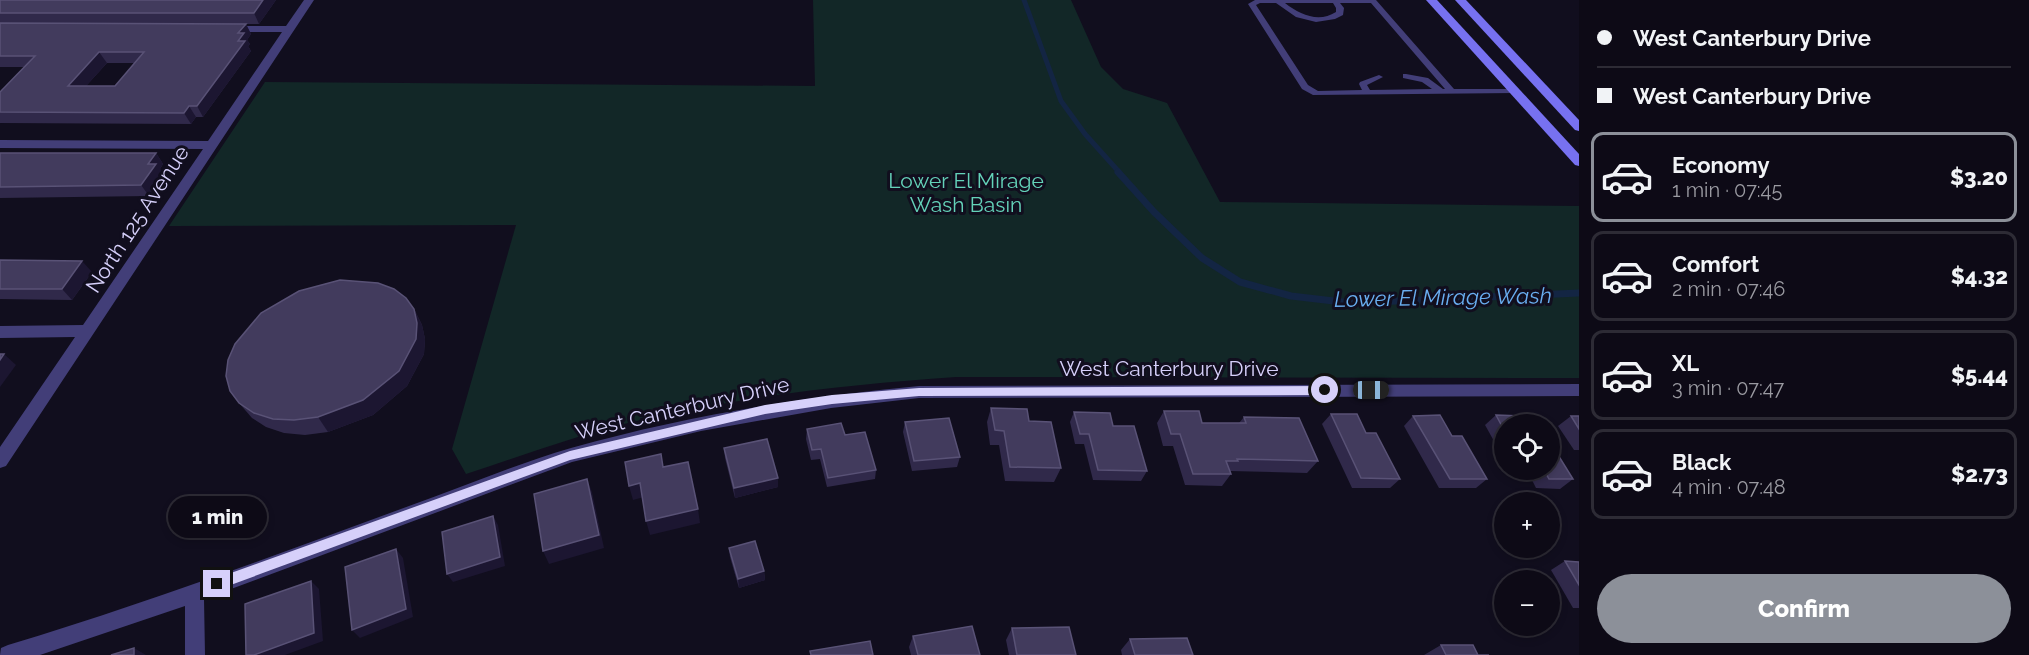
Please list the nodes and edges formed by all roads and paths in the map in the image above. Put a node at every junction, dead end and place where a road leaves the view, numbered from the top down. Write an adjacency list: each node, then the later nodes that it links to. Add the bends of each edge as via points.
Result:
1 (309, 0): 8 (street, North 125 Avenue)
2 (1372, 0): 6 (lane); 13 (lane)
3 (1431, 0): 11 (main road)
4 (1460, 0): 15 (main road)
5 (1278, 1): 6 (lane); 6 (lane, via 1297,15 1321,19 1340,13); 14 (lane, via 1259,1 1252,4 1252,9 1305,87 1316,93)
6 (1335, 1)
7 (219, 29): 8 (street)
8 (289, 29): 17 (street, North 125 Avenue)
9 (1406, 76): 12 (lane, via 1425,80)
10 (1379, 77): 14 (lane, via 1363,84)
11 (1515, 91): 13 (lane); 18 (main road)
12 (1441, 92): 13 (lane); 14 (lane)
13 (1452, 92)
14 (1366, 93)
15 (1579, 127)
16 (0, 144): 17 (street)
17 (211, 145): 19 (street, North 125 Avenue)
18 (1579, 162)
19 (88, 331): 20 (street); 22 (street, North 125 Avenue)
20 (0, 332)
21 (1579, 390): 23 (street, West Canterbury Drive, via 919,392 823,401 765,410 570,456)
22 (0, 461)
23 (195, 592): 24 (street, West Canterbury Drive); 25 (street)
24 (8, 655)
25 (195, 655)

